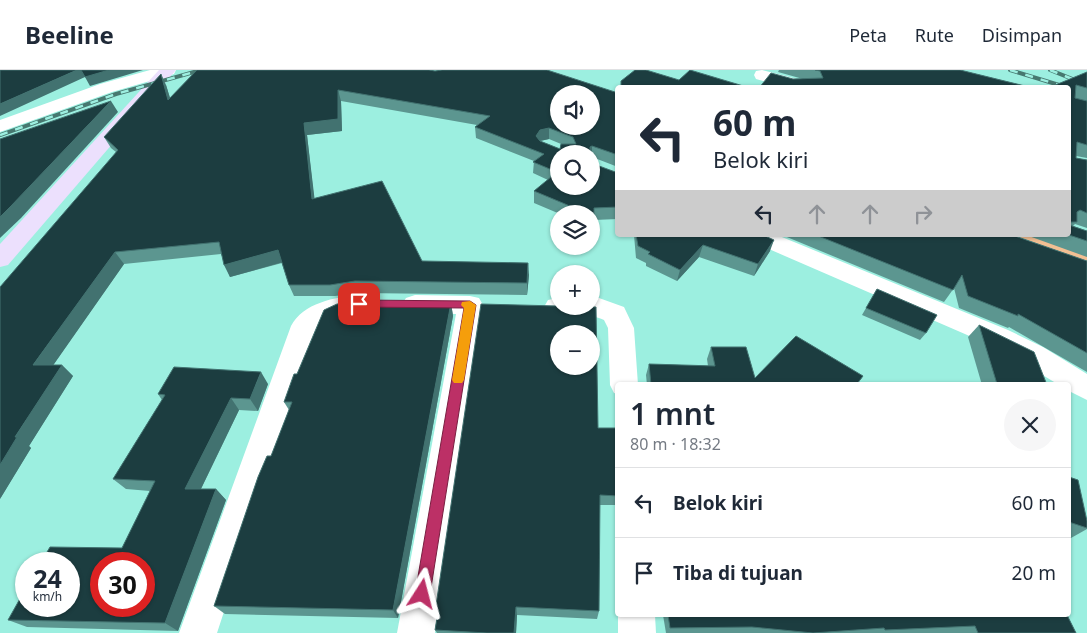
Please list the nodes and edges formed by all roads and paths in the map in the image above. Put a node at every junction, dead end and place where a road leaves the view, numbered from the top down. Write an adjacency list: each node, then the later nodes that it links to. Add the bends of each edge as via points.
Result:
1 (168, 70): 5 (main road); 7 (street, via 106,88)
2 (765, 73): 3 (street); 4 (street)
3 (752, 85)
4 (801, 85)
5 (144, 95): 6 (street); 9 (main road)
6 (108, 108)
7 (0, 126)
8 (761, 237): 12 (street, via 998,337 1033,354)
9 (0, 259)
10 (530, 306): 11 (street, via 599,307 615,314 621,328)
11 (624, 382)
12 (1087, 388)
13 (636, 617): 16 (street)
14 (198, 633): 15 (street, via 304,326 316,315 338,306 480,305)
15 (416, 633)
16 (637, 633)

